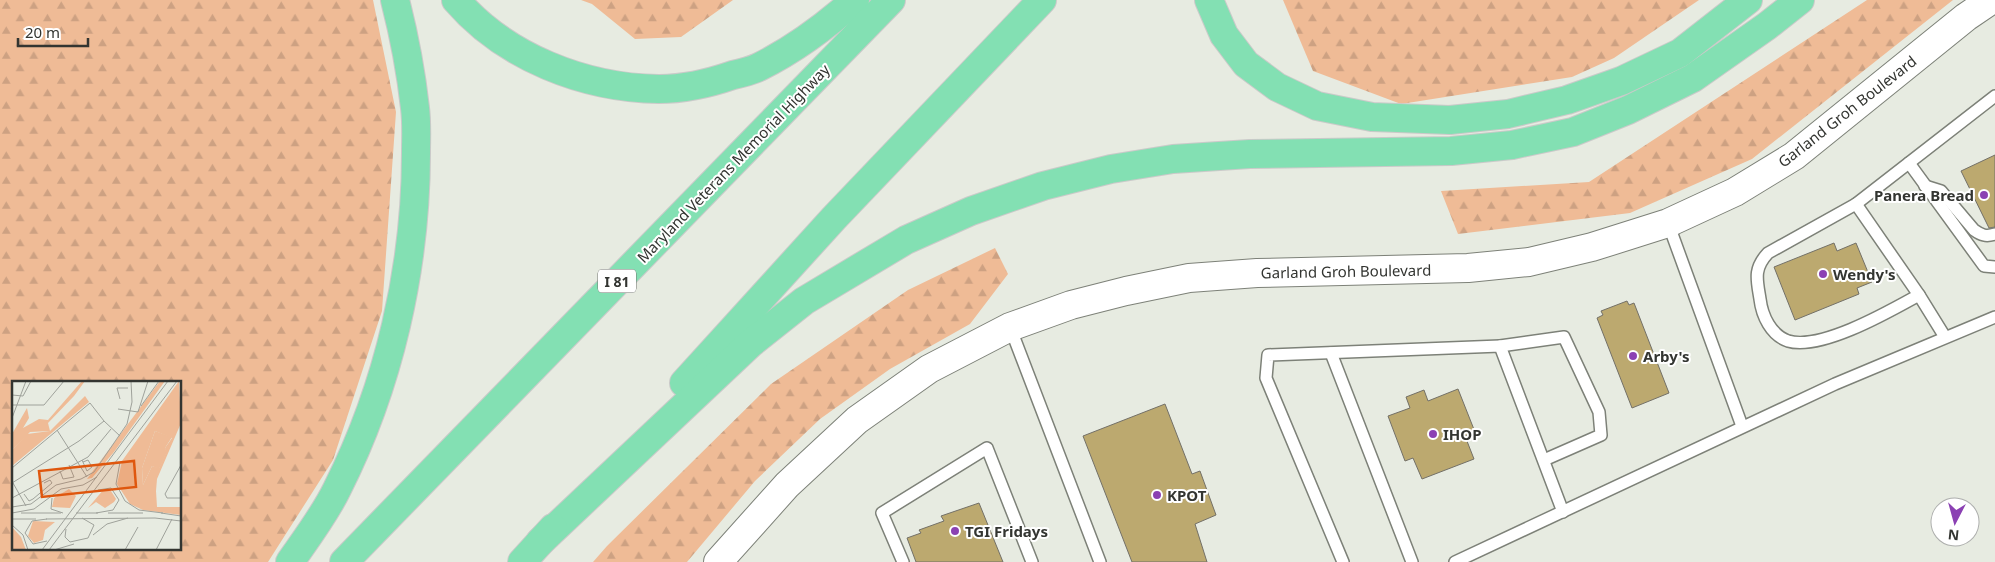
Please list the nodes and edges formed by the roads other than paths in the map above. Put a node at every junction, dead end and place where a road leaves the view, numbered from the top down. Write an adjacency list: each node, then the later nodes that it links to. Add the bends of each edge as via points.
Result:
1 (395, 0): 27 (highway, via 415,109 416,194 406,276 386,367 366,425 337,491)
2 (456, 0): 3 (highway, via 471,17 520,52 566,74 610,84 659,89 709,83 758,68 816,31)
3 (856, 0)
4 (891, 0): 28 (highway, Maryland Veterans Memorial Highway / I 81)
5 (1042, 0): 26 (highway, via 834,218)
6 (1209, 0): 7 (highway, via 1224,35 1246,64 1277,87 1317,106 1372,117 1450,120 1517,112 1567,100 1621,81 1680,53)
7 (1748, 0)
8 (1800, 0): 26 (highway, via 1693,78 1628,110 1573,132 1512,145 1450,151 1250,154 1174,159 1111,169 971,211 906,240 804,301 750,344)
9 (1991, 0): 14 (street, Garland Groh Boulevard, via 1794,156 1735,192)
10 (1995, 96): 11 (lane)
11 (1909, 163): 12 (lane); 13 (lane)
12 (1925, 186): 15 (lane, via 1941,191 1974,230 1988,236); 16 (lane, via 1984,266)
13 (1856, 204): 17 (lane); 17 (lane, via 1768,253 1759,262 1756,276 1762,311 1771,329 1788,341 1815,342 1877,318)
14 (1668, 223): 19 (street, Garland Groh Boulevard, via 1592,248 1529,262 1468,268 1257,272 1189,278 1071,305); 23 (lane)
15 (1995, 234)
16 (1995, 267)
17 (1919, 295): 20 (lane)
18 (1995, 317): 20 (lane)
19 (1010, 327): 30 (street, Garland Groh Boulevard, via 929,369 857,420 787,485); 33 (lane)
20 (1945, 337): 23 (lane)
21 (1500, 346): 22 (lane); 24 (lane); 24 (lane, via 1564,337 1600,412 1601,435)
22 (1331, 353): 34 (lane, via 1268,355 1266,378); 35 (lane)
23 (1742, 426): 25 (lane)
24 (1544, 460): 25 (lane)
25 (1563, 512): 36 (lane)
26 (540, 542): 29 (highway)
27 (290, 562)
28 (344, 562)
29 (522, 562)
30 (718, 562)
31 (903, 562): 32 (lane, via 882,513 988,448)
32 (1032, 562)
33 (1100, 562)
34 (1343, 562)
35 (1412, 562)
36 (1455, 562)

